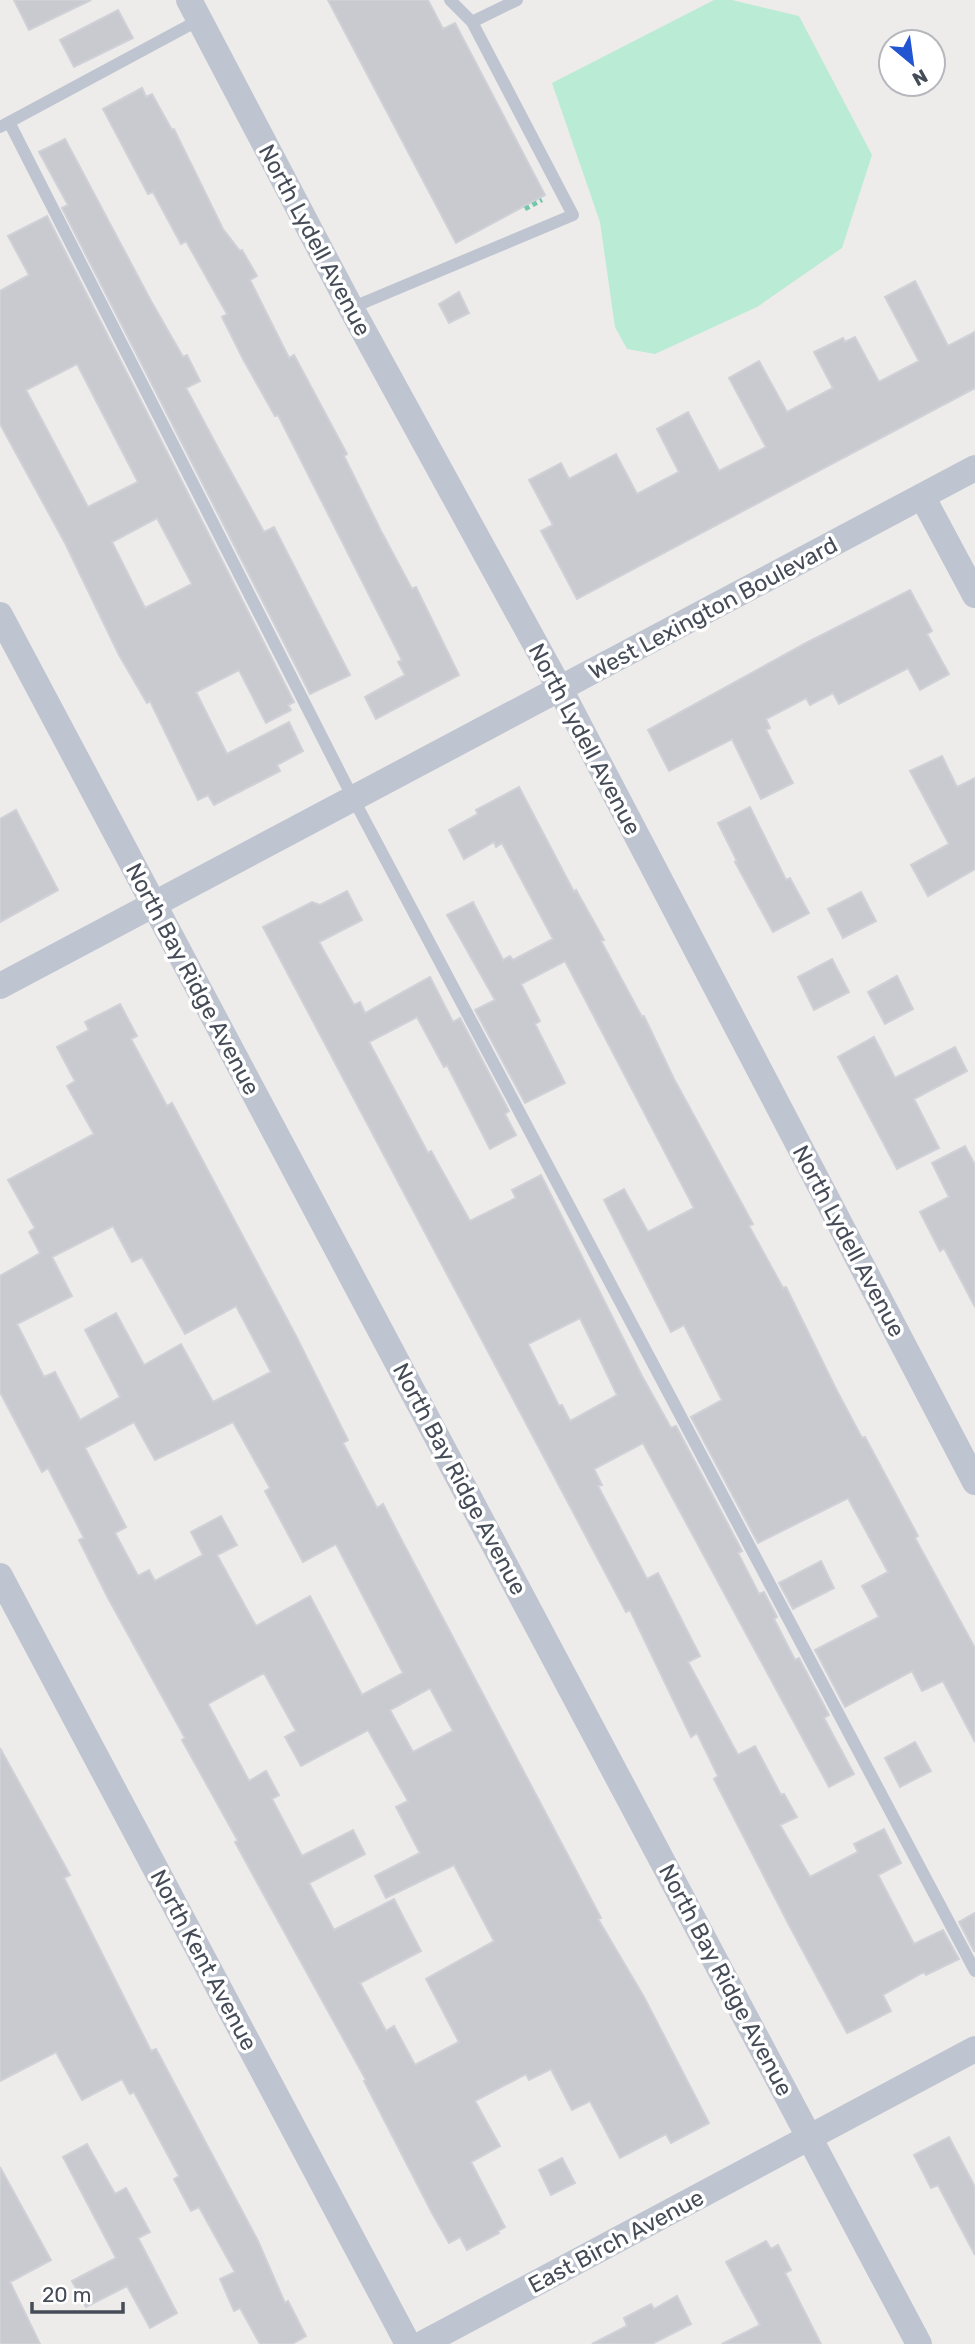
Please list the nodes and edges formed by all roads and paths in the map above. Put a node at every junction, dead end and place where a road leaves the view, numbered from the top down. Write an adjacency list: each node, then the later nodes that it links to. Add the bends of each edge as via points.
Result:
1 (450, 0): 4 (lane)
2 (517, 0): 4 (lane)
3 (194, 10): 5 (lane); 8 (street, North Lydell Avenue)
4 (472, 22): 8 (lane, via 573,215)
5 (4, 124): 14 (lane)
6 (550, 196): 7 (path)
7 (517, 214)
8 (351, 308): 13 (street, North Lydell Avenue)
9 (975, 468): 10 (street, West Lexington Boulevard)
10 (922, 496): 11 (street); 13 (street, West Lexington Boulevard)
11 (975, 595)
12 (0, 615): 15 (street, North Bay Ridge Avenue)
13 (560, 690): 14 (street, West Lexington Boulevard); 17 (street, North Lydell Avenue)
14 (354, 800): 15 (street, West Lexington Boulevard); 19 (lane)
15 (153, 905): 16 (street, West Lexington Boulevard); 21 (street, North Bay Ridge Avenue)
16 (0, 986)
17 (975, 1482)
18 (0, 1576): 22 (street, North Kent Avenue)
19 (975, 1971)
20 (975, 2049): 21 (street, East Birch Avenue)
21 (810, 2137): 23 (street, East Birch Avenue); 24 (street, North Bay Ridge Avenue)
22 (408, 2344)
23 (422, 2344)
24 (919, 2344)

